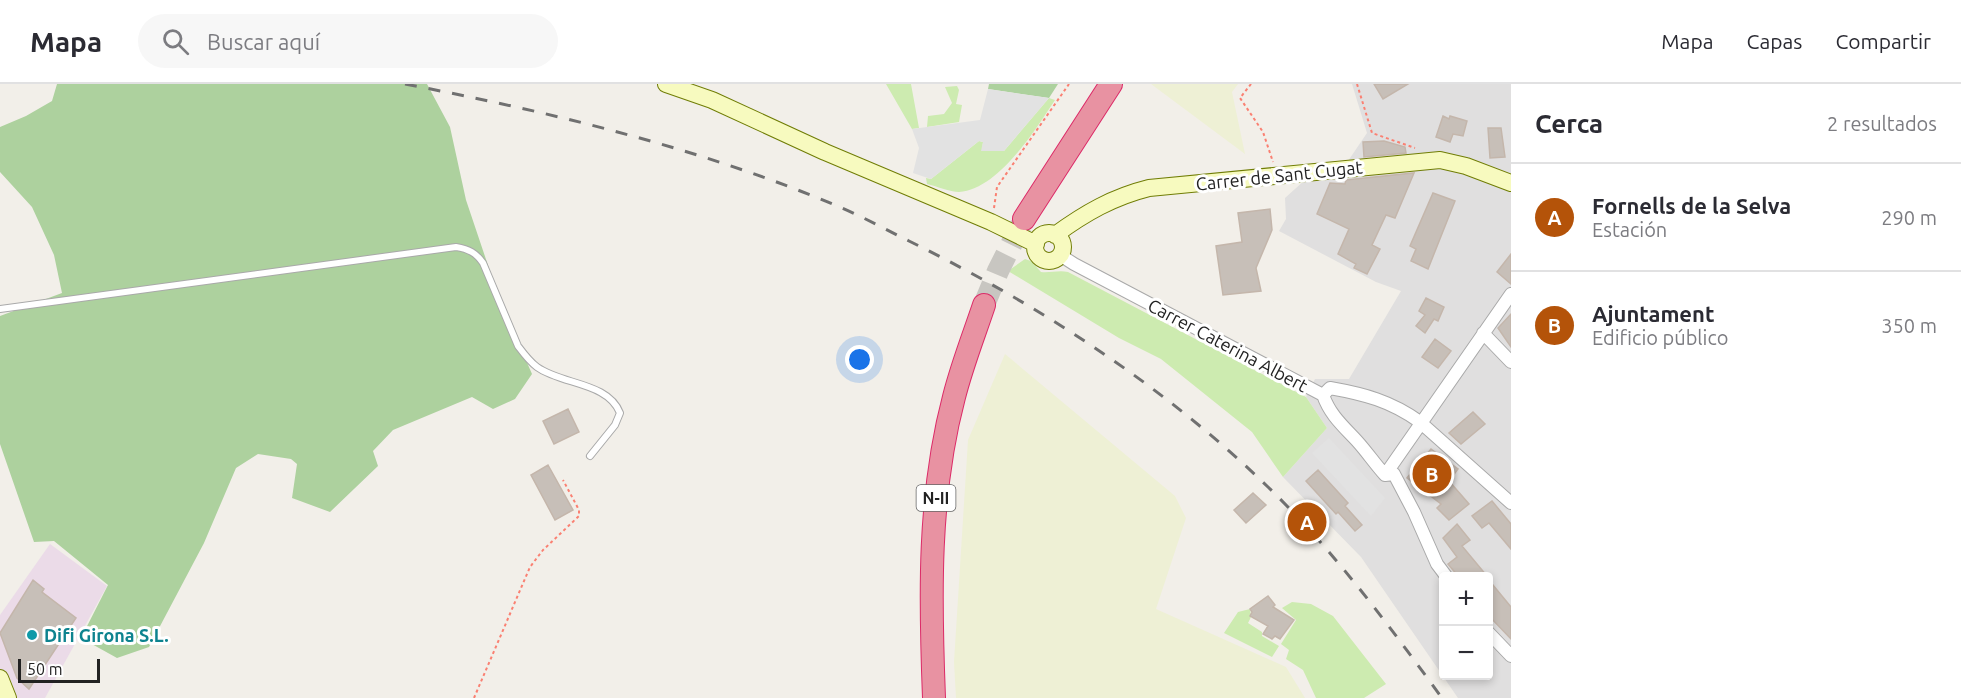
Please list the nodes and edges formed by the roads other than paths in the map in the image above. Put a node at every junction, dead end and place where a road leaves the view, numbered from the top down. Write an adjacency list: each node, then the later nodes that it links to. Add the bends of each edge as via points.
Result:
1 (666, 84): 6 (street, via 712,100)
2 (1111, 84): 4 (highway)
3 (1511, 183): 5 (street, Carrer de Sant Cugat, via 1466,166 1423,160 1159,187 1099,206)
4 (1024, 219)
5 (1055, 235): 6 (street, via 1044,235); 7 (street, via 1063,244)
6 (1036, 244): 7 (street, via 1043,259 1054,260)
7 (1060, 255): 13 (street, Carrer Caterina Albert)
8 (1511, 294): 11 (street)
9 (984, 305): 23 (highway, N-II, via 954,398 939,476 931,575)
10 (0, 309): 15 (lane, via 456,247 466,249 477,254 488,272 518,346 527,358 538,368 596,390 617,405 620,413 615,425)
11 (1483, 333): 12 (street); 14 (street)
12 (1511, 362)
13 (1323, 395): 14 (street, via 1330,388 1366,394); 16 (street, Carrer Caterina Albert, via 1334,418)
14 (1420, 422): 16 (street); 17 (street)
15 (590, 456)
16 (1384, 475): 18 (street, Carrer Caterina Albert, via 1394,474)
17 (1511, 503)
18 (1443, 572)
19 (1493, 637): 20 (street)
20 (1511, 656)
21 (0, 678): 22 (street)
22 (8, 698)
23 (934, 698)

